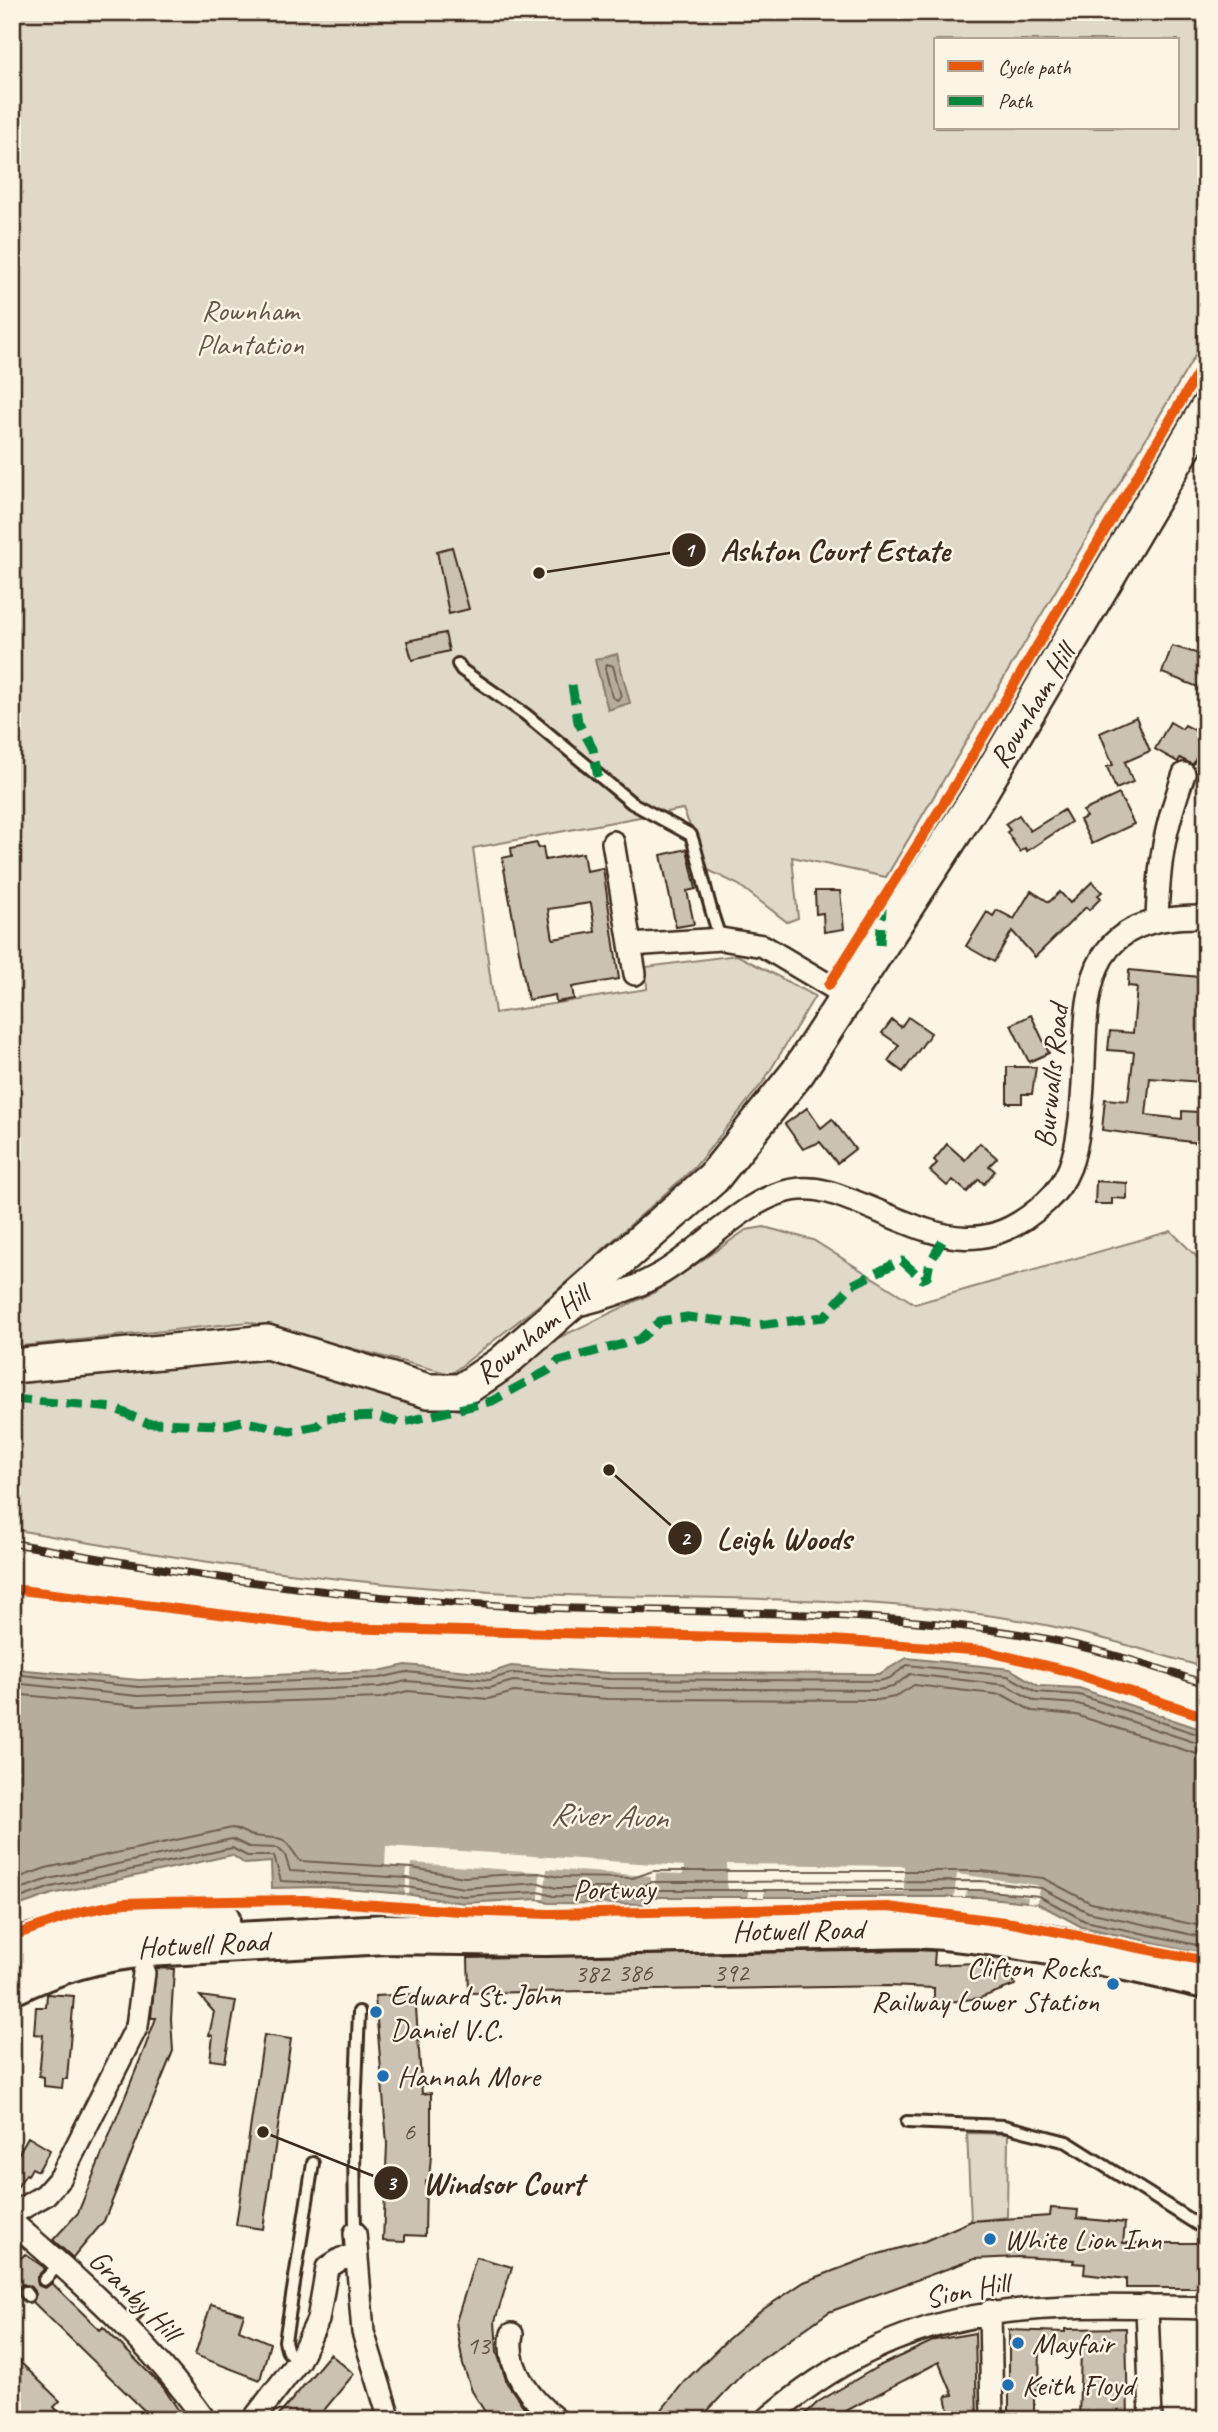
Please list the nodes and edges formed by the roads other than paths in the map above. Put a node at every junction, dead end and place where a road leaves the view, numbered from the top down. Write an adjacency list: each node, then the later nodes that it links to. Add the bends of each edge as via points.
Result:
1 (1206, 410): 10 (main road, Rownham Hill, via 977,798)
2 (458, 664): 7 (lane, via 612,789 691,835)
3 (1184, 774): 6 (street, via 1159,860)
4 (612, 842): 8 (street)
5 (1206, 917): 6 (street, Burwalls Road)
6 (1157, 920): 11 (street, Burwalls Road, via 1120,934 1098,960 1087,1003 1085,1087 1075,1156 1067,1178 1047,1202 1017,1225 986,1237 954,1239 826,1191 800,1189 766,1198 662,1273 616,1296)
7 (721, 939): 8 (street); 10 (street, via 763,946)
8 (630, 945): 9 (street)
9 (635, 974)
10 (847, 996): 11 (main road, Rownham Hill, via 798,1072 713,1178)
11 (567, 1307): 12 (main road, Rownham Hill, via 461,1391 407,1386 267,1342)
12 (12, 1366)
13 (18, 1967): 15 (highway, Hotwell Road, via 109,1950 386,1934 940,1929 1103,1955)
14 (144, 1973): 19 (street, via 137,2026 61,2177 45,2195)
15 (1206, 1979)
16 (359, 2012): 22 (lane)
17 (907, 2122): 21 (lane, via 1004,2126 1068,2142)
18 (313, 2163): 30 (lane, via 285,2341 288,2352)
19 (12, 2214)
20 (12, 2222): 24 (street, Granby Hill)
21 (1206, 2230)
22 (355, 2233): 23 (street)
23 (356, 2257): 30 (street, via 327,2268 318,2320); 33 (street, via 363,2332)
24 (61, 2263): 25 (lane); 31 (street, Granby Hill, via 131,2319)
25 (44, 2280)
26 (1147, 2306): 27 (street, Sion Hill); 28 (street, Sion Hill); 37 (street)
27 (1206, 2308)
28 (990, 2311): 35 (street, Sion Hill, via 929,2325 874,2348 791,2398); 36 (street)
29 (512, 2334): 34 (street, via 512,2357 521,2379)
30 (299, 2360): 32 (street)
31 (205, 2420)
32 (253, 2420)
33 (390, 2420)
34 (557, 2420)
35 (766, 2420)
36 (992, 2420)
37 (1151, 2420)

